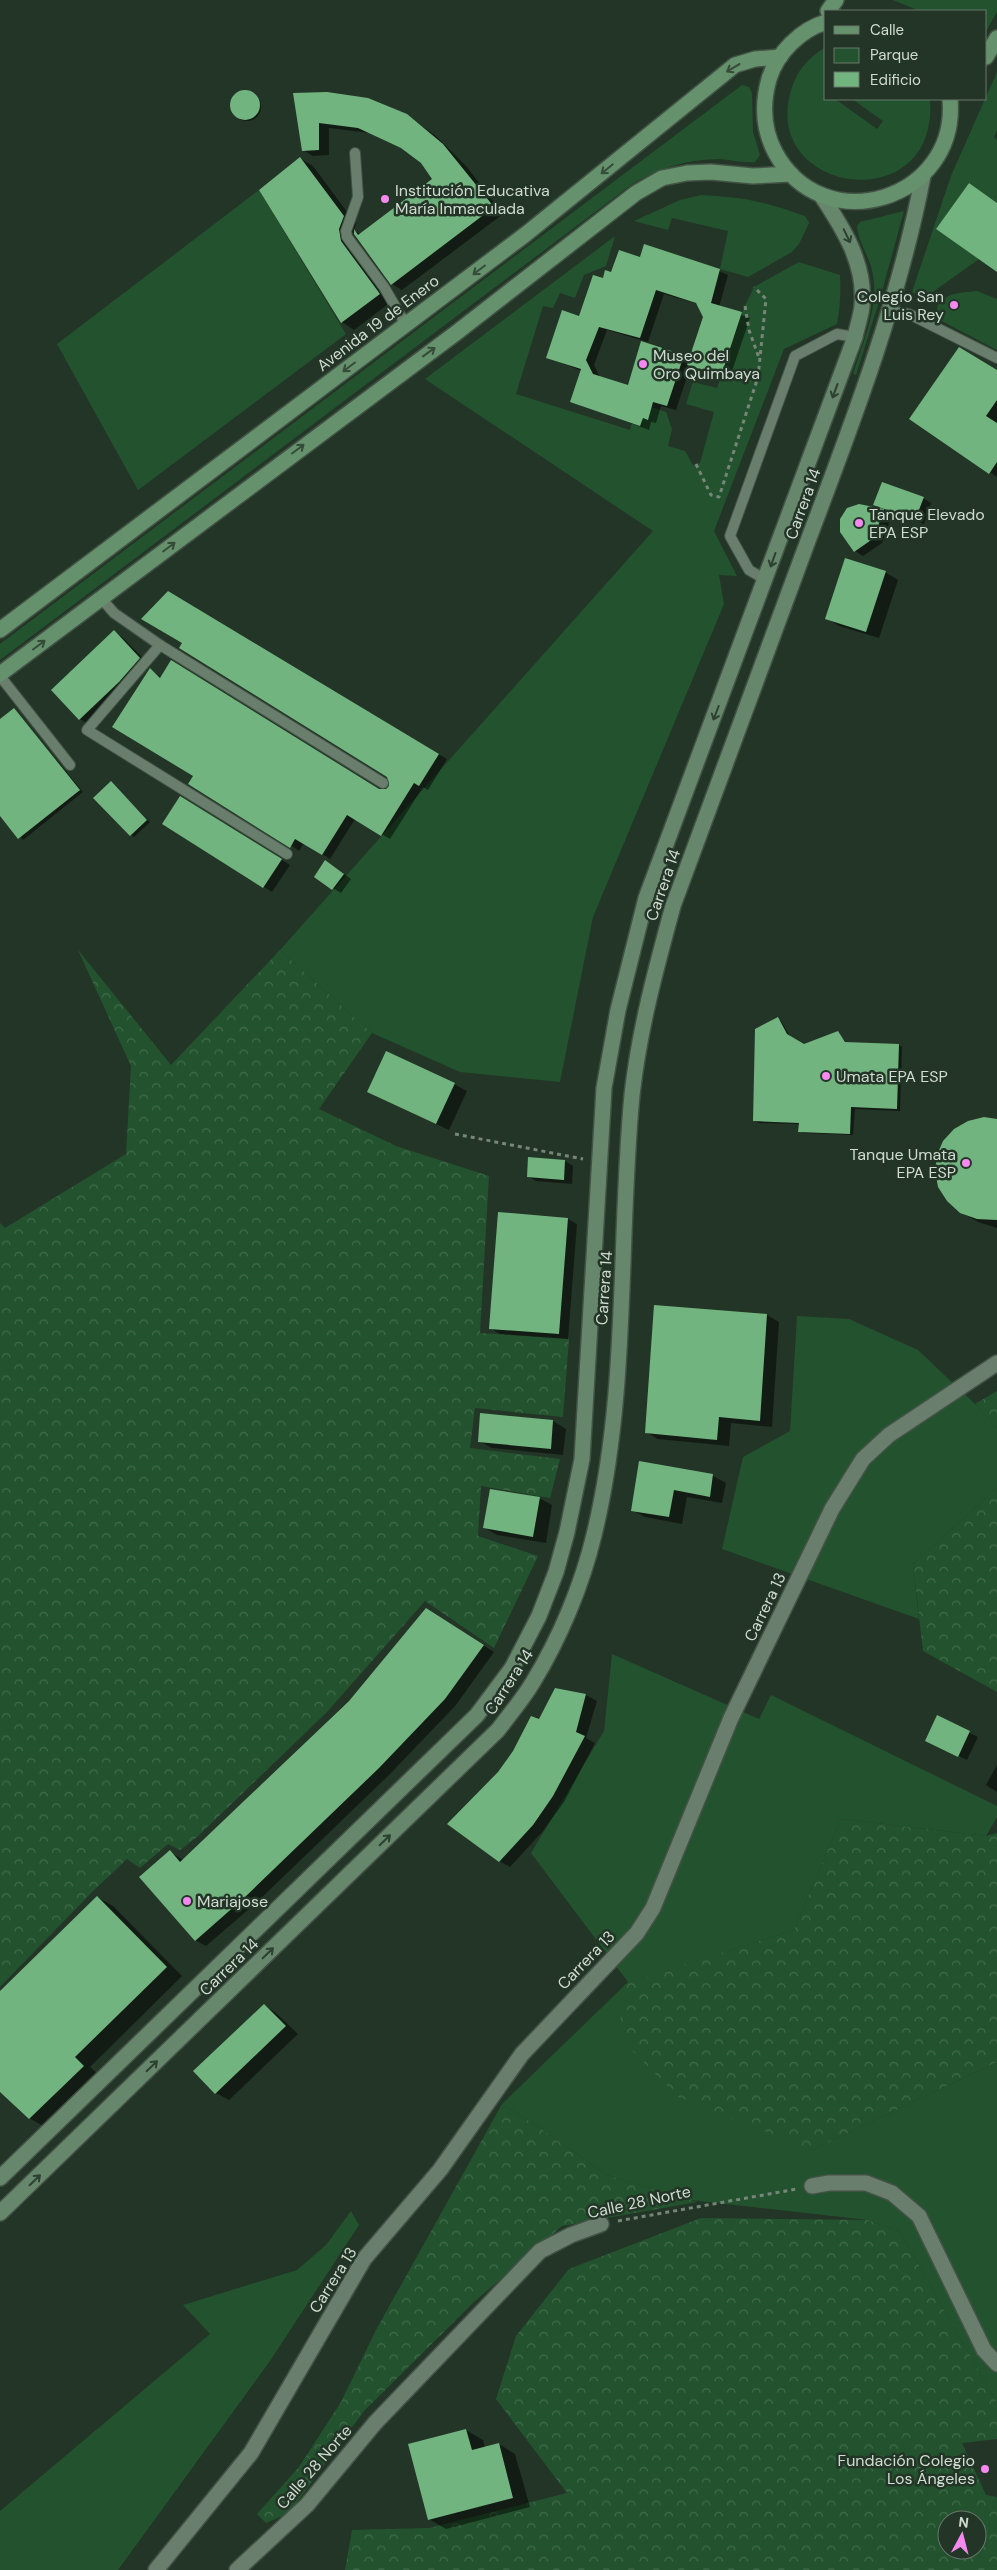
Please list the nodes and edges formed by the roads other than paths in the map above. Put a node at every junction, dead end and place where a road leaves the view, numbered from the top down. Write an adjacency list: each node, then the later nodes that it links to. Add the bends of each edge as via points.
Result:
1 (824, 19): 4 (main road, via 806,31)
2 (997, 38): 3 (main road)
3 (987, 55)
4 (780, 56): 7 (main road, via 766,90 764,117 771,144); 11 (main road, Avenida 19 de Enero, one-way to 11, via 734,66 526,234)
5 (953, 103): 8 (main road, via 944,146)
6 (355, 152): 11 (lane, via 358,197 346,231 347,237 384,287)
7 (791, 174): 9 (main road); 15 (main road, one-way to 7, via 456,333 636,193 662,178 687,173)
8 (923, 176): 9 (main road, via 893,196 875,200 839,200); 10 (main road, Carrera 14, via 912,233)
9 (821, 195): 12 (main road, Carrera 14, one-way to 12, via 841,224 857,260 862,307)
10 (890, 312): 13 (lane, via 909,314); 25 (main road, Carrera 14, one-way to 10, via 498,1730 533,1682 563,1623 594,1537 609,1462 632,1094 656,966 672,906 839,459)
11 (406, 324): 16 (main road, Avenida 19 de Enero, one-way to 16)
12 (855, 336): 14 (main road, Carrera 14, one-way to 14); 14 (lane, via 838,334 795,356 730,536 749,570)
13 (997, 358)
14 (766, 580): 23 (main road, Carrera 14, one-way to 23, via 646,898 628,967 604,1088 582,1459 556,1572 538,1616 512,1668 477,1715)
15 (101, 598): 17 (lane, via 114,613); 18 (main road, one-way to 15)
16 (0, 630)
17 (160, 645): 20 (lane); 21 (lane, via 87,730)
18 (0, 675): 19 (lane)
19 (70, 765)
20 (382, 783)
21 (286, 854)
22 (997, 1363): 28 (street, Carrera 13, via 889,1435 863,1459 832,1509 731,1718 653,1908 637,1933 522,2054 440,2170 364,2259 251,2453)
23 (0, 2178)
24 (812, 2186): 27 (street, via 829,2182 866,2184 892,2193 919,2216 984,2350)
25 (0, 2214)
26 (601, 2224): 29 (street, Calle 28 Norte, via 540,2251 375,2423 307,2505)
27 (997, 2364)
28 (156, 2570)
29 (237, 2570)

